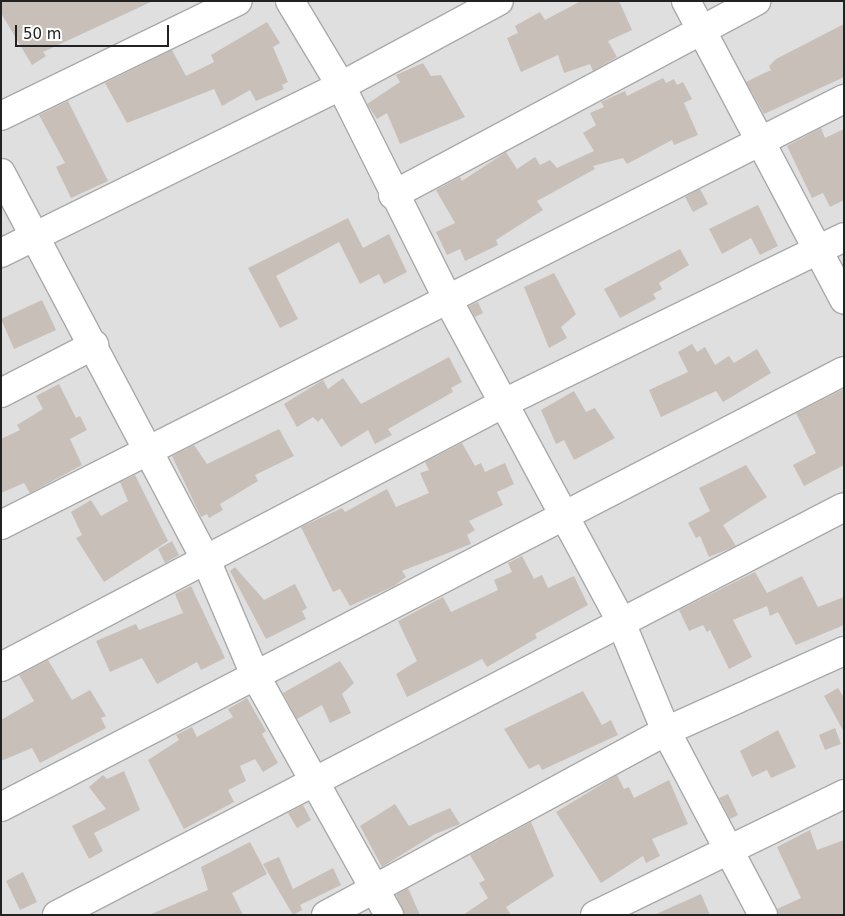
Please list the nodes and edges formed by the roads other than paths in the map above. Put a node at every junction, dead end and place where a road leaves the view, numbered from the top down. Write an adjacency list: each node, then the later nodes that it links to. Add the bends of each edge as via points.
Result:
1 (238, 1): 9 (street)
2 (290, 1): 7 (street)
3 (499, 1): 7 (street)
4 (686, 1): 6 (street)
5 (757, 1): 6 (street)
6 (700, 29): 10 (street); 12 (street)
7 (342, 86): 12 (street); 13 (street)
8 (844, 98): 10 (street)
9 (1, 116)
10 (760, 143): 15 (street); 17 (street)
11 (1, 173): 13 (street)
12 (393, 195): 17 (street)
13 (33, 236): 16 (street); 19 (street)
14 (844, 237): 15 (street)
15 (819, 250): 18 (street); 22 (street)
16 (1, 253)
17 (448, 300): 22 (street); 23 (street)
18 (844, 300)
19 (94, 345): 21 (street); 23 (street)
20 (844, 371): 25 (street)
21 (1, 393)
22 (504, 403): 25 (street); 27 (street)
23 (147, 451): 26 (street); 27 (street)
24 (844, 507): 28 (street)
25 (565, 516): 28 (street); 31 (street)
26 (1, 525)
27 (206, 560): 30 (street); 31 (street)
28 (620, 620): 32 (street); 33 (street)
29 (844, 651): 32 (street)
30 (1, 667)
31 (256, 677): 33 (street); 35 (street)
32 (666, 731): 36 (street); 37 (street)
33 (316, 779): 37 (street); 38 (street)
34 (844, 794): 36 (street)
35 (1, 807)
36 (728, 848): 41 (street); 42 (street)
37 (376, 890): 39 (street); 40 (street)
38 (56, 915)
39 (326, 915)
40 (389, 915)
41 (595, 915)
42 (763, 915)

